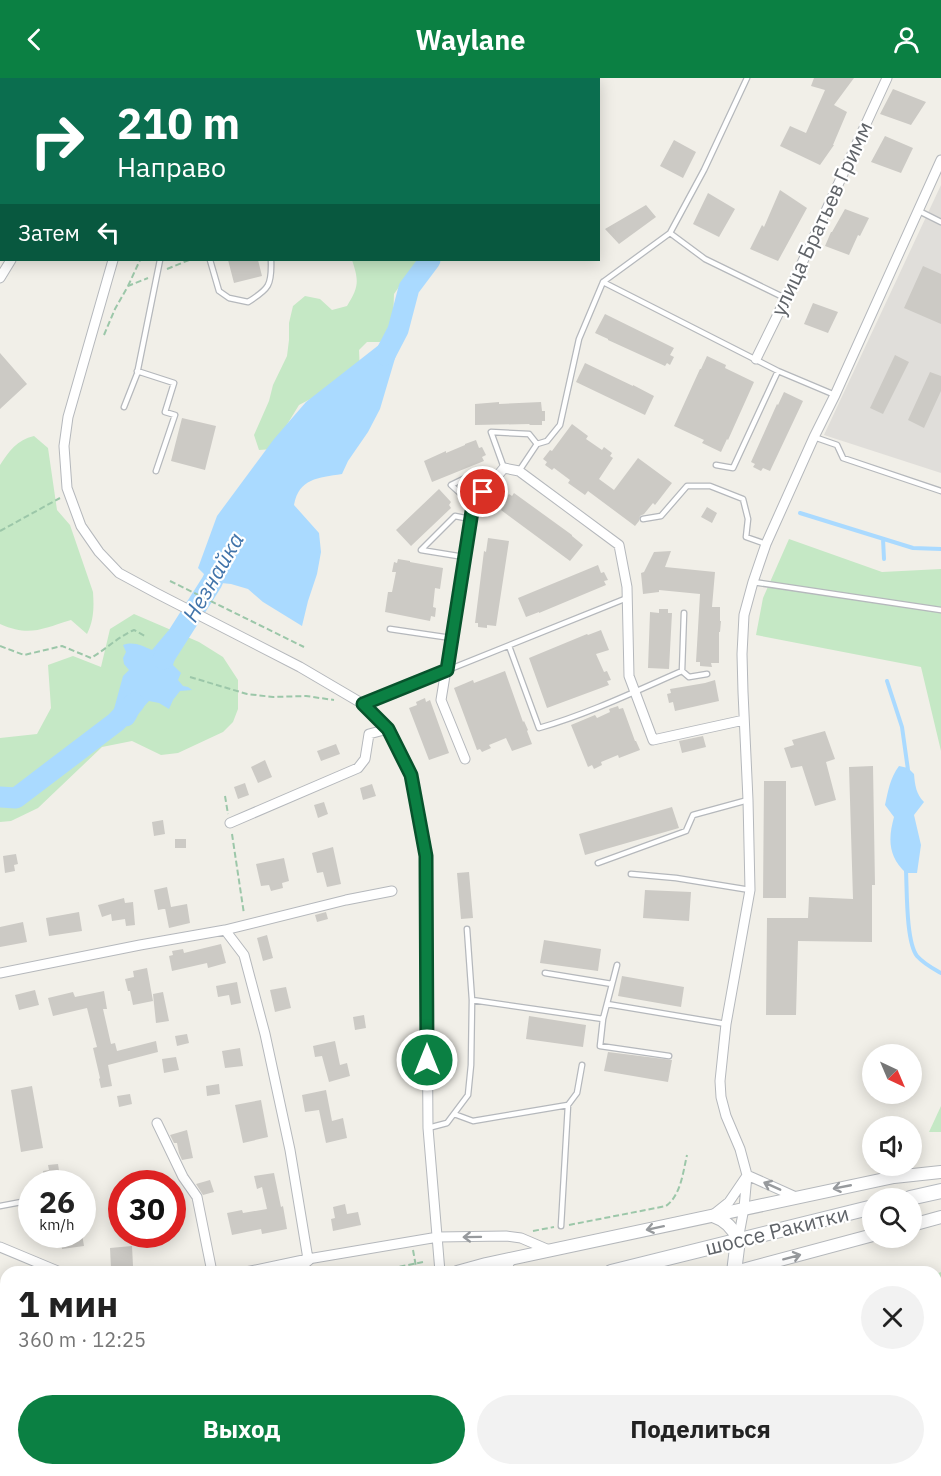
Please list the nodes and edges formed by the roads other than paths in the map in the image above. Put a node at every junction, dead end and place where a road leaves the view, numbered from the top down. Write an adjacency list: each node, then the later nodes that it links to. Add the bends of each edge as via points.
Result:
1 (747, 78): 6 (lane)
2 (887, 78): 14 (street, улица Братьев Гримм)
3 (941, 160): 4 (street)
4 (918, 210): 5 (lane); 18 (street)
5 (941, 222)
6 (670, 233): 13 (lane); 14 (lane, via 705,259)
7 (10, 261): 12 (street)
8 (113, 261): 44 (street, via 68,417 64,446 67,488 81,526 120,573)
9 (160, 261): 16 (lane)
10 (210, 261): 11 (lane, via 219,291 248,302 263,293 272,279)
11 (271, 261)
12 (0, 278)
13 (603, 282): 15 (lane); 21 (lane, via 579,339 560,425 547,441)
14 (786, 298): 15 (street, улица Братьев Гримм)
15 (756, 359): 17 (lane)
16 (137, 371): 19 (lane); 24 (lane, via 174,383 165,412 175,415)
17 (778, 371): 18 (lane); 22 (lane, via 733,468)
18 (835, 395): 20 (street)
19 (124, 407)
20 (814, 437): 27 (lane, via 837,445 843,458); 31 (street)
21 (537, 444): 23 (lane, via 529,434 491,432); 25 (lane)
22 (716, 465)
23 (504, 468): 25 (street); 26 (street)
24 (156, 471)
25 (519, 471): 34 (street, via 619,545)
26 (494, 479): 28 (street); 28 (lane, via 482,470 451,485)
27 (941, 491)
28 (473, 505): 29 (street)
29 (470, 519): 32 (street); 32 (lane, via 455,516 421,550)
30 (644, 519): 31 (lane, via 661,516 687,486 710,486 743,499 748,519 746,537)
31 (766, 544): 33 (street)
32 (464, 557): 38 (street)
33 (753, 582): 35 (lane); 45 (street, via 744,615)
34 (627, 598): 39 (lane); 43 (street, via 629,676)
35 (941, 610)
36 (684, 613): 41 (lane)
37 (390, 629): 38 (lane)
38 (451, 639): 40 (street)
39 (509, 646): 40 (lane); 43 (lane, via 539,728)
40 (447, 670): 44 (lane); 47 (street, via 441,700)
41 (682, 671): 42 (lane, via 689,677); 43 (lane)
42 (707, 674)
43 (635, 692): 45 (street, via 652,740)
44 (363, 704): 46 (street)
45 (744, 720): 48 (street)
46 (388, 729): 49 (street, via 369,734 365,759 358,768); 69 (street, via 411,775 426,856)
47 (465, 759)
48 (748, 800): 50 (lane, via 693,815 686,831); 52 (street)
49 (230, 823)
50 (598, 863)
51 (631, 874): 52 (lane)
52 (750, 890): 63 (street)
53 (392, 891): 55 (street)
54 (467, 929): 60 (lane)
55 (225, 930): 57 (street); 88 (street, via 244,955 265,1034)
56 (617, 965): 59 (lane)
57 (0, 973)
58 (545, 973): 59 (lane)
59 (612, 984): 61 (lane)
60 (472, 1000): 62 (lane); 67 (lane, via 468,1095)
61 (607, 1004): 62 (lane); 63 (lane)
62 (603, 1019): 64 (lane, via 600,1046)
63 (726, 1024): 71 (street, via 721,1097)
64 (669, 1056)
65 (582, 1065): 66 (lane, via 577,1093)
66 (568, 1105): 67 (lane, via 472,1121); 82 (lane)
67 (454, 1114): 69 (lane, via 447,1123)
68 (157, 1123): 91 (street, via 196,1197)
69 (428, 1128): 83 (street)
70 (941, 1172): 74 (street, one-way to 74, via 894,1177)
71 (747, 1175): 74 (street, one-way to 71); 77 (street); 79 (street, via 729,1202)
72 (941, 1191): 73 (main road)
73 (922, 1195)
74 (796, 1197): 77 (street)
75 (18, 1203): 76 (lane)
76 (0, 1206)
77 (744, 1208): 79 (street); 85 (street)
78 (862, 1211): 85 (main road, шоссе Ракитки)
79 (713, 1216): 85 (street, via 732,1227); 87 (street, one-way to 87)
80 (941, 1217): 81 (street)
81 (922, 1222)
82 (561, 1226)
83 (438, 1238): 87 (street, one-way to 83, via 506,1236); 88 (street); 94 (street)
84 (862, 1238): 99 (street, one-way to 84)
85 (738, 1240): 97 (main road, шоссе Ракитки); 98 (main road)
86 (0, 1247): 90 (street)
87 (550, 1251): 89 (street)
88 (308, 1259): 92 (street); 93 (street)
89 (510, 1259): 95 (street); 96 (street)
90 (44, 1266)
91 (211, 1266)
92 (275, 1266)
93 (299, 1266)
94 (440, 1266)
95 (479, 1266)
96 (506, 1266)
97 (635, 1266)
98 (735, 1266)
99 (757, 1266)

